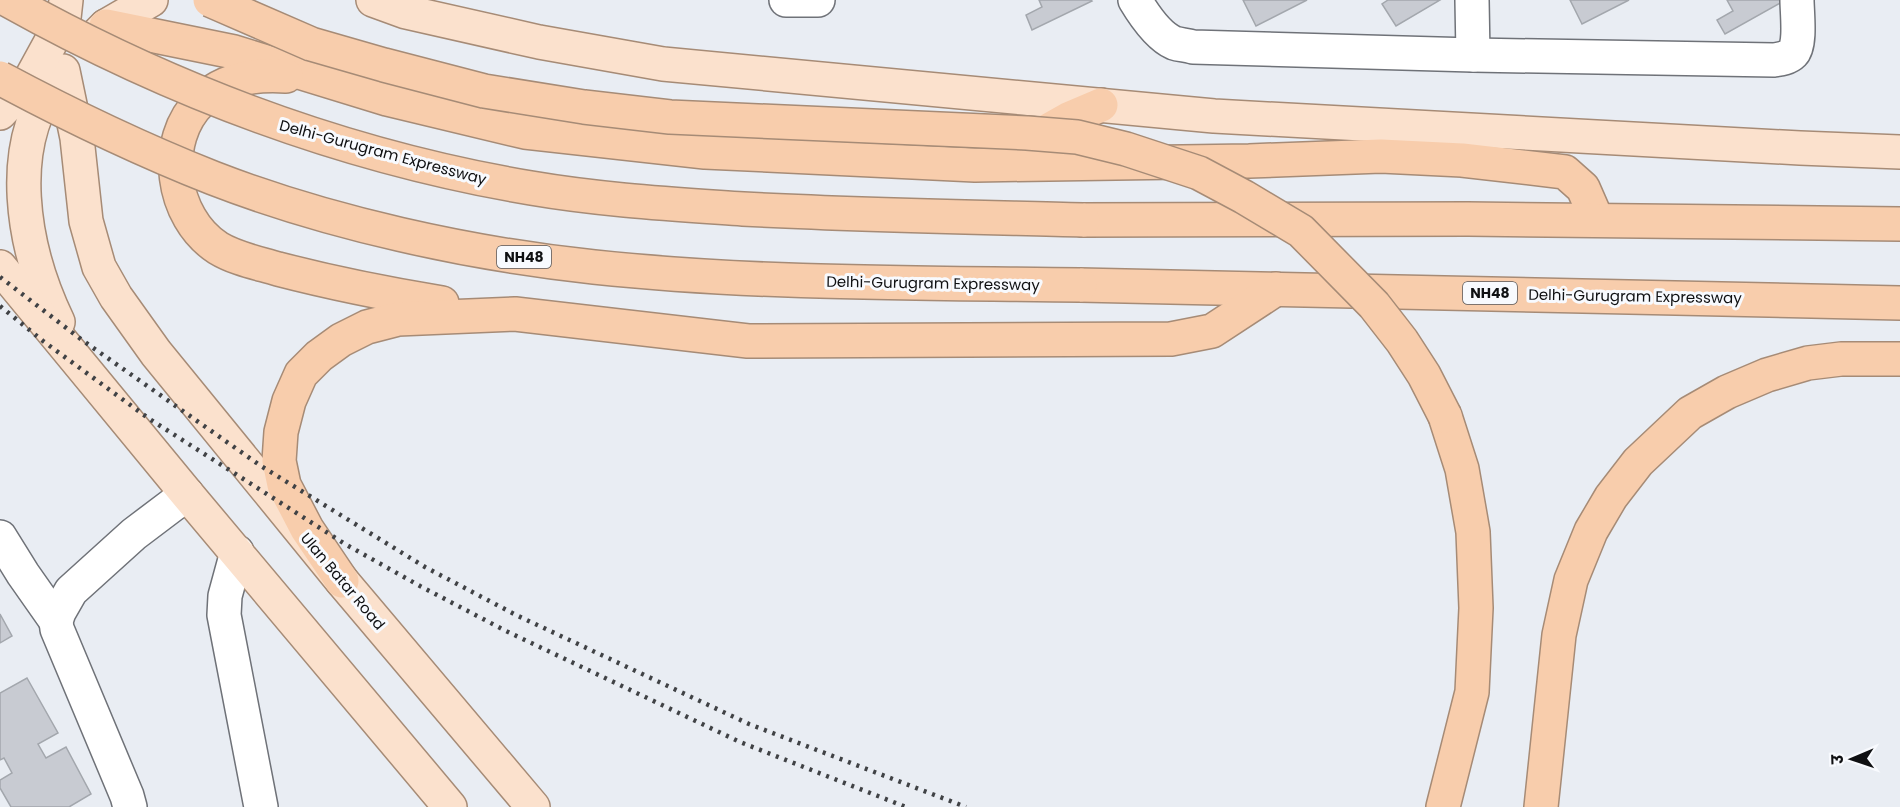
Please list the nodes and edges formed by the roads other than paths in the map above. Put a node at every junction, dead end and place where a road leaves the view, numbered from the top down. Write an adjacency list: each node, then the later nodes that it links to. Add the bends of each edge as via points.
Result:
1 (8, 0): 20 (highway, Delhi-Gurugram Expressway, bridge, via 64,32 190,90 274,122 453,174 533,189 642,203 881,215 1083,220)
2 (66, 0): 17 (main road, via 64,18 29,82)
3 (151, 0): 11 (main road)
4 (210, 0): 37 (highway, bridge, via 311,44 384,65 484,91 584,107 670,117 1077,137 1198,173 1301,231 1374,305 1402,341 1445,416 1462,470 1473,532 1476,608 1472,692)
5 (373, 0): 16 (main road, via 406,12 539,42 663,64)
6 (786, 0): 7 (street)
7 (818, 0)
8 (1136, 0): 12 (street, via 1142,13 1161,33 1173,42 1193,47)
9 (1472, 0): 12 (street)
10 (1797, 0): 12 (street, via 1796,50 1781,59)
11 (106, 26): 13 (main road); 14 (highway, via 234,52)
12 (1473, 55)
13 (63, 71): 27 (main road, via 45,92 32,125 26,162 28,227 37,270 57,320); 31 (main road, Ulan Batar Road, via 86,221 99,267 156,352)
14 (314, 77): 19 (highway, via 525,132 705,152); 25 (highway, via 243,77 202,100 187,118 178,144 175,174 183,204 198,232 241,259 305,276 389,295)
15 (0, 78): 23 (highway, Delhi-Gurugram Expressway / NH48, bridge, via 134,145 215,178 298,207 482,251 592,267 806,282)
16 (1101, 105): 18 (main road, via 1226,117); 19 (highway)
17 (0, 113)
18 (1900, 152)
19 (975, 165): 20 (highway, via 1381,156 1462,160 1565,172 1583,189)
20 (1597, 220): 21 (highway, Delhi-Gurugram Expressway)
21 (1900, 224)
22 (0, 267): 27 (main road)
23 (1276, 289): 24 (highway, Delhi-Gurugram Expressway / NH48); 25 (highway, via 1212,331 1171,339 748,340)
24 (1900, 303)
25 (515, 314): 31 (highway, via 398,319 367,327 341,340 301,374 281,432 279,461 284,485 307,529)
26 (1900, 359): 38 (highway, via 1841,359 1808,363 1767,375 1690,413 1638,462 1591,531 1571,580 1559,635)
27 (96, 381): 28 (main road)
28 (187, 494): 30 (main road); 32 (street, via 134,534 71,591)
29 (0, 537): 32 (street)
30 (237, 552): 34 (street, via 224,615); 35 (main road)
31 (342, 581): 36 (main road, Ulan Batar Road)
32 (56, 621): 33 (street)
33 (130, 807)
34 (261, 807)
35 (450, 807)
36 (534, 807)
37 (1443, 807)
38 (1541, 807)

